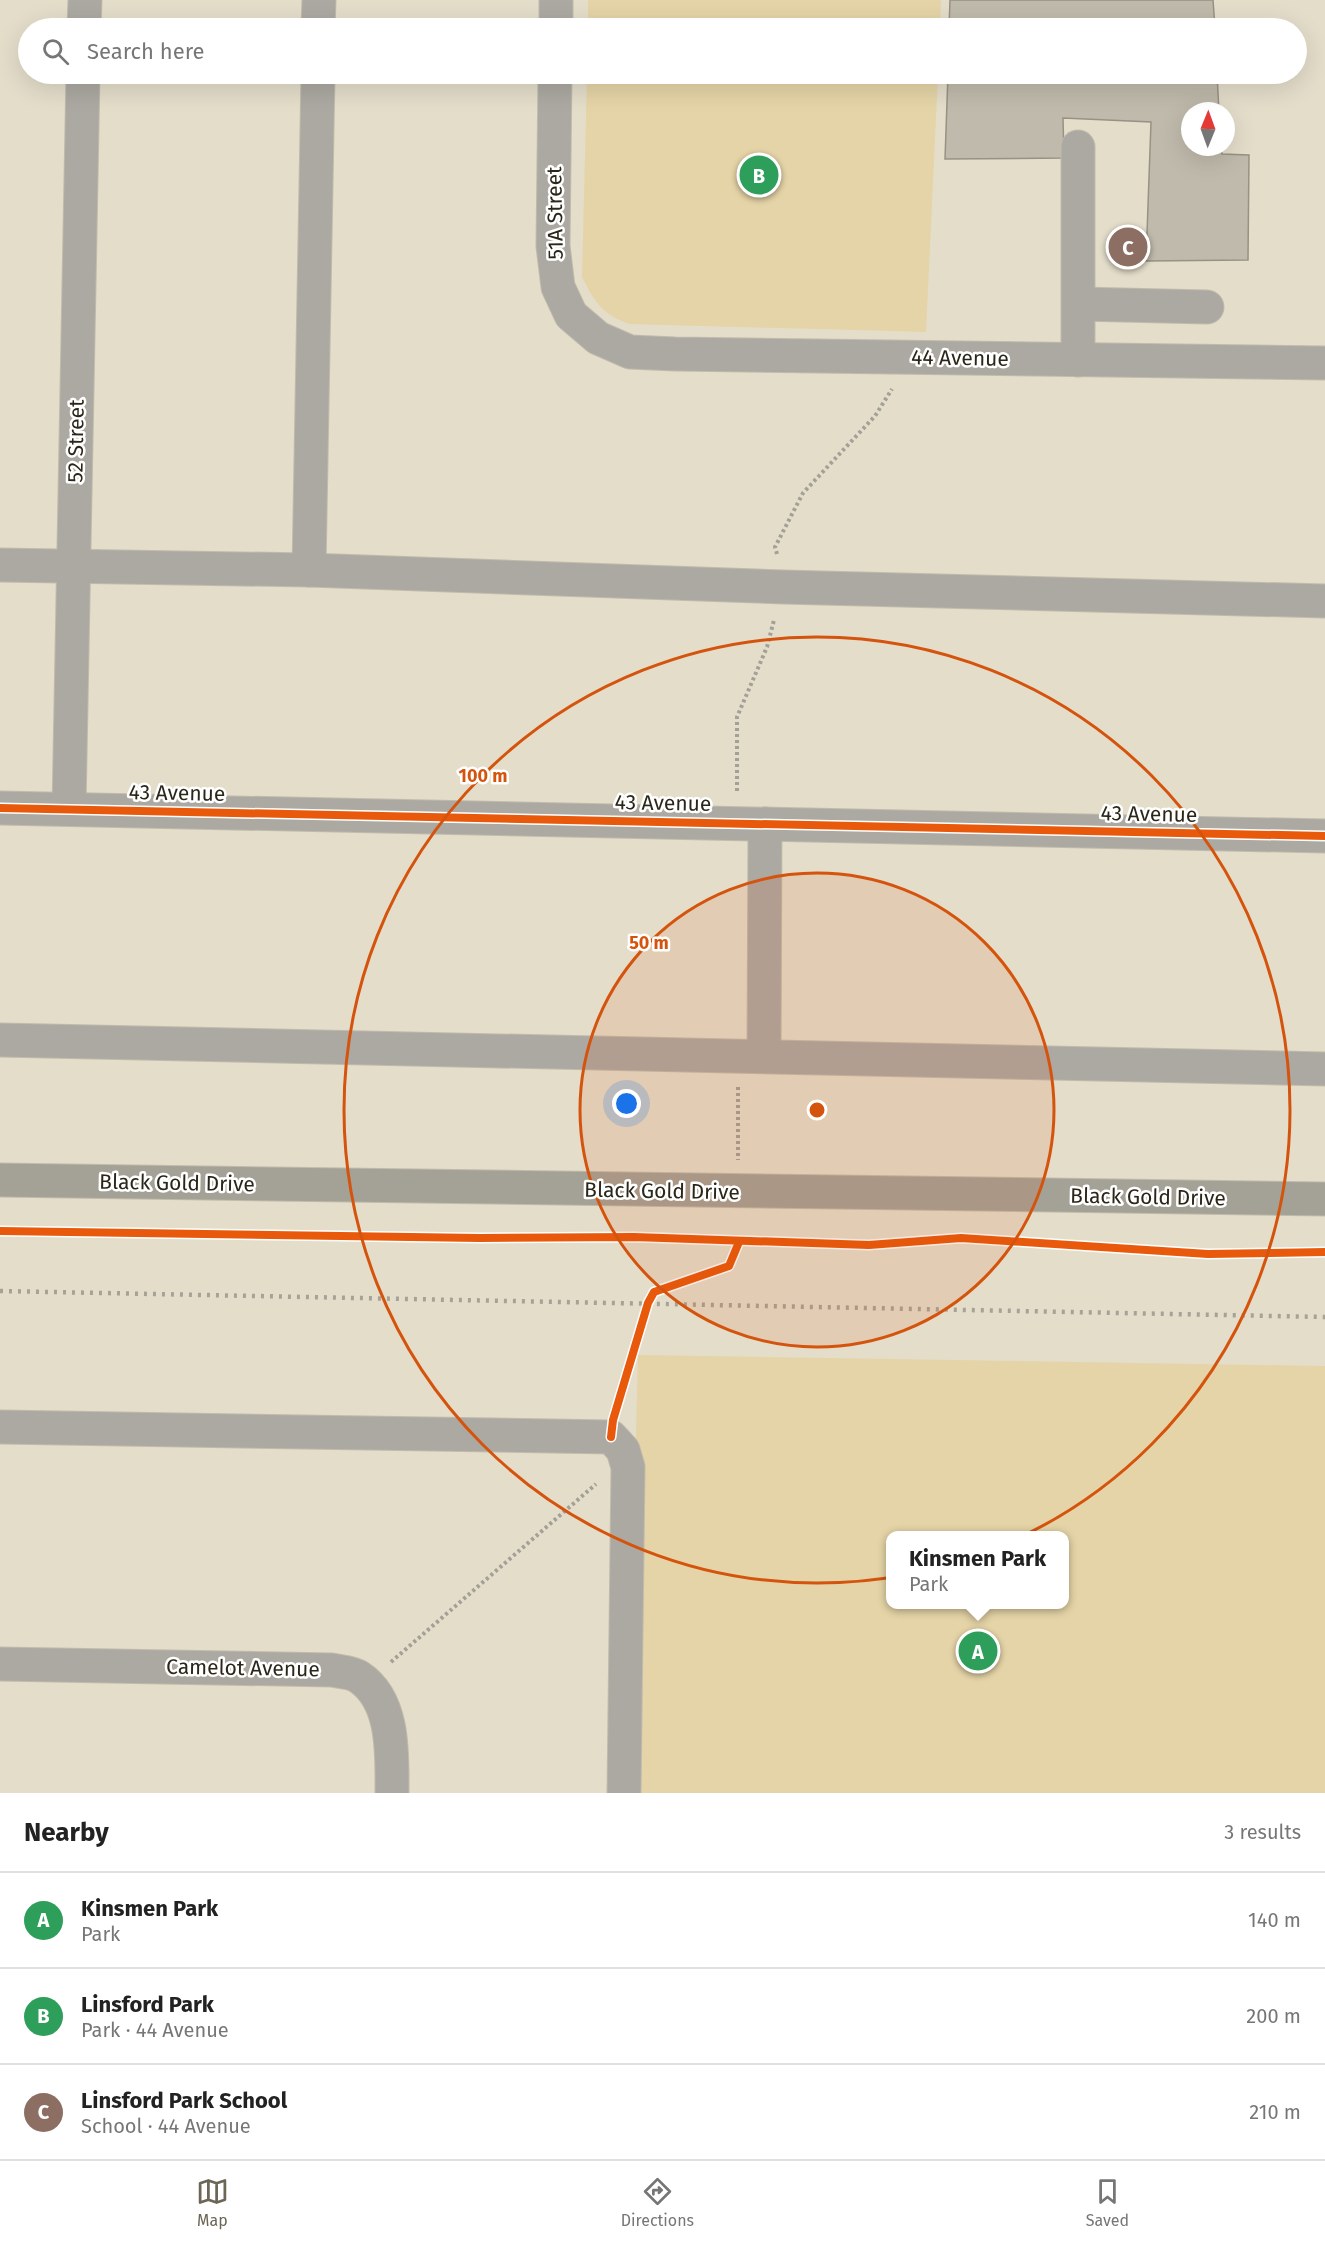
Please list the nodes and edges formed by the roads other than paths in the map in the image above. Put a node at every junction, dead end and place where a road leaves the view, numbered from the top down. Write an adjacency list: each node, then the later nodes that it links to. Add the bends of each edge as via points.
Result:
1 (85, 0): 4 (street)
2 (319, 0): 5 (street)
3 (556, 0): 6 (street)
4 (84, 18)
5 (318, 18)
6 (556, 18)
7 (83, 84): 17 (street, 52 Street)
8 (318, 84): 18 (street)
9 (555, 84): 13 (street, 51A Street, via 553,246 558,287 570,315)
10 (1078, 147): 11 (street)
11 (1079, 304): 12 (street); 14 (street)
12 (1207, 307)
13 (598, 338): 14 (street, 44 Avenue, via 630,352)
14 (1078, 360): 15 (street, 44 Avenue)
15 (1325, 363)
16 (0, 565): 17 (street)
17 (74, 567): 18 (street); 21 (street, 52 Street)
18 (309, 570): 19 (street)
19 (1325, 601)
20 (0, 808): 21 (street, 43 Avenue)
21 (69, 809): 22 (street, 43 Avenue)
22 (765, 824): 23 (street, 43 Avenue); 25 (street)
23 (1325, 836)
24 (0, 1040): 25 (street)
25 (764, 1056): 26 (street)
26 (1325, 1069)
27 (0, 1180): 28 (main road, Black Gold Drive)
28 (1325, 1199)
29 (0, 1427): 32 (street, via 611,1437 623,1450 628,1467)
30 (0, 1664): 31 (street, Camelot Avenue, via 332,1670 358,1676 378,1697 386,1721 392,1748)
31 (392, 1793)
32 (624, 1793)

